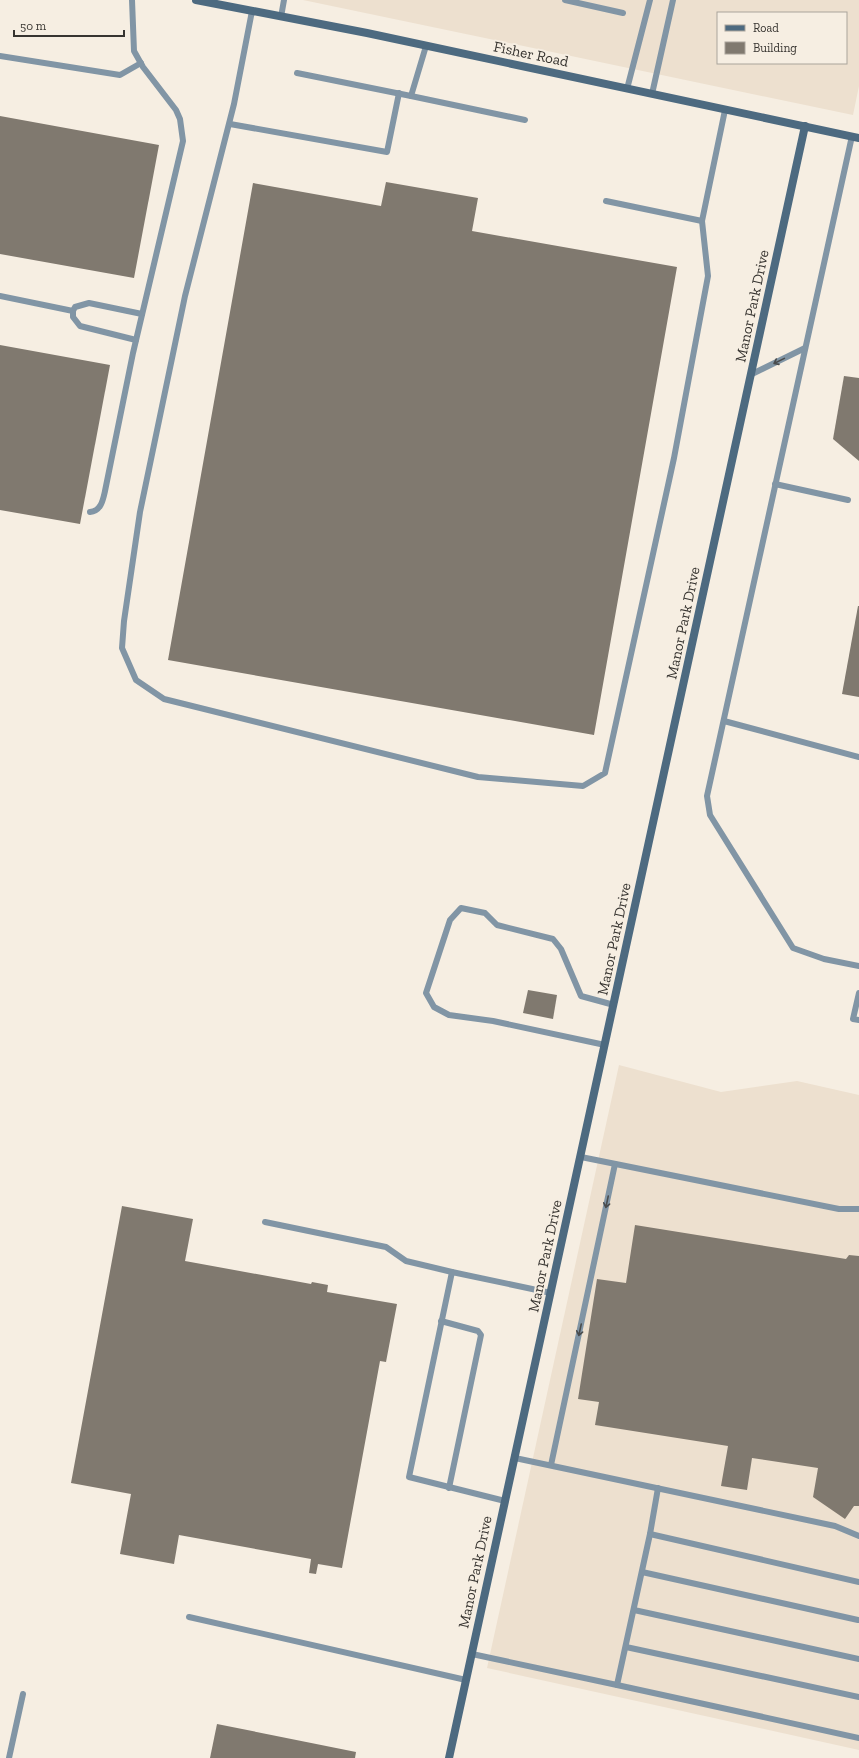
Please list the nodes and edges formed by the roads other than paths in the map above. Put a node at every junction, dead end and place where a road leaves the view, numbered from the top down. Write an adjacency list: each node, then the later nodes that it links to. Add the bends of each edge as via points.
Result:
1 (132, 0): 12 (lane, via 134,51)
2 (196, 0): 7 (street, Fisher Road)
3 (284, 0): 9 (lane)
4 (565, 0): 8 (lane)
5 (650, 0): 14 (lane)
6 (673, 0): 16 (lane)
7 (252, 11): 9 (street, Fisher Road); 20 (lane)
8 (623, 13)
9 (281, 16): 10 (street, Fisher Road)
10 (426, 46): 14 (street, Fisher Road); 17 (lane)
11 (0, 56): 12 (lane, via 120,75)
12 (141, 63): 27 (lane, via 176,110 183,141)
13 (297, 73): 15 (lane)
14 (627, 89): 16 (street, Fisher Road)
15 (399, 93): 17 (lane); 20 (lane, via 387,152)
16 (652, 94): 18 (street, Fisher Road)
17 (411, 96): 19 (lane)
18 (725, 110): 21 (street, Fisher Road); 24 (lane)
19 (525, 120)
20 (230, 124): 24 (lane, via 185,296 140,512 122,648 136,680 164,699 478,777 583,786 605,773 674,458 708,276)
21 (805, 126): 22 (street, Fisher Road); 30 (street, Manor Park Drive)
22 (855, 137): 29 (lane)
23 (606, 201): 24 (lane)
24 (702, 221)
25 (0, 296): 26 (lane)
26 (73, 311): 27 (lane, via 75,307 89,303); 28 (lane, via 73,316 80,326)
27 (142, 314): 28 (lane)
28 (136, 340): 33 (lane, via 105,491 99,508)
29 (805, 348): 30 (lane, one-way to 30); 31 (lane)
30 (752, 374): 38 (street, Manor Park Drive)
31 (776, 484): 32 (lane); 34 (lane)
32 (848, 500)
33 (90, 512)
34 (724, 721): 35 (lane); 36 (lane, via 707,796 710,815 793,948 824,959)
35 (859, 758)
36 (859, 966)
37 (859, 993): 39 (lane, via 853,1019)
38 (614, 1005): 40 (street, Manor Park Drive); 40 (lane, via 581,996 561,949 553,939 497,925 486,913 461,908 450,920 426,993 434,1007 450,1015 493,1021)
39 (859, 1020)
40 (605, 1045): 41 (street, Manor Park Drive)
41 (581, 1157): 42 (lane); 46 (street, Manor Park Drive)
42 (615, 1164): 43 (lane, via 839,1208); 49 (lane, one-way to 49)
43 (859, 1209)
44 (265, 1222): 45 (lane, via 386,1247 406,1261)
45 (452, 1272): 46 (lane); 47 (lane)
46 (551, 1292): 48 (street, Manor Park Drive)
47 (441, 1321): 50 (lane, via 478,1331 481,1335); 50 (lane, via 409,1475 411,1479)
48 (515, 1458): 49 (lane); 52 (street, Manor Park Drive)
49 (551, 1465): 51 (lane)
50 (449, 1488): 52 (lane)
51 (658, 1488): 53 (lane); 54 (lane, via 835,1526)
52 (505, 1501): 61 (street, Manor Park Drive)
53 (650, 1534): 55 (lane); 56 (lane)
54 (859, 1536)
55 (642, 1572): 57 (lane); 59 (lane)
56 (859, 1582)
57 (634, 1610): 60 (lane); 62 (lane)
58 (189, 1617): 63 (lane)
59 (858, 1620)
60 (626, 1647): 64 (lane); 66 (lane)
61 (472, 1654): 63 (street, Manor Park Drive); 64 (lane)
62 (859, 1659)
63 (466, 1680): 69 (street, Manor Park Drive)
64 (617, 1685): 67 (lane)
65 (23, 1694): 68 (lane)
66 (859, 1697)
67 (859, 1738)
68 (9, 1758)
69 (449, 1758)

